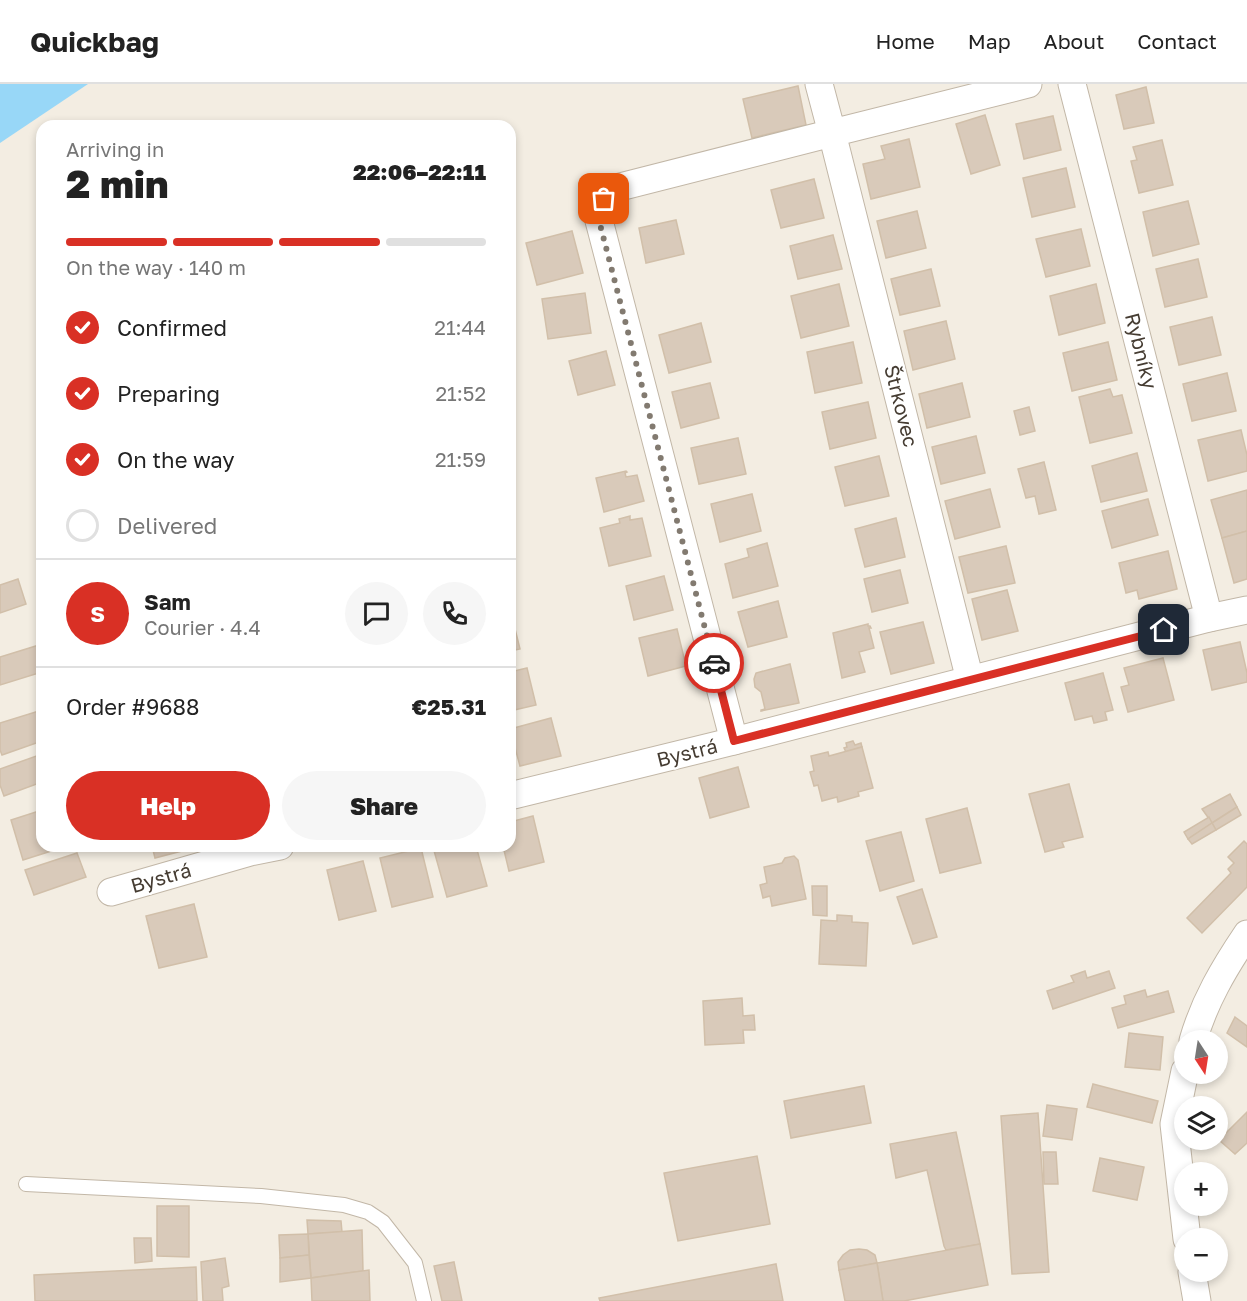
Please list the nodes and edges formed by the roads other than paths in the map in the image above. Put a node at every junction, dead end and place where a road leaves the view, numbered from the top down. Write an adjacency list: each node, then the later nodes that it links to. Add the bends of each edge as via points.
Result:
1 (819, 84): 4 (street, Štrkovec)
2 (1028, 84): 4 (street)
3 (1072, 84): 6 (street, Rybníky)
4 (832, 133): 7 (street, Štrkovec); 8 (street, via 612,189 596,209)
5 (1247, 610): 6 (street, Bystrá)
6 (1209, 618): 7 (street, Bystrá)
7 (970, 680): 8 (street, Bystrá)
8 (734, 741): 9 (street, Bystrá)
9 (516, 795)
10 (239, 852): 11 (street, Bystrá)
11 (111, 892)
12 (1247, 934): 13 (street, via 1210,994)
13 (1196, 1030)
14 (1182, 1084): 16 (street, via 1174,1124)
15 (26, 1184): 18 (lane, via 261,1196 344,1205 368,1212 383,1222 415,1263)
16 (1186, 1228)
17 (1194, 1282): 19 (street)
18 (424, 1301)
19 (1197, 1301)

